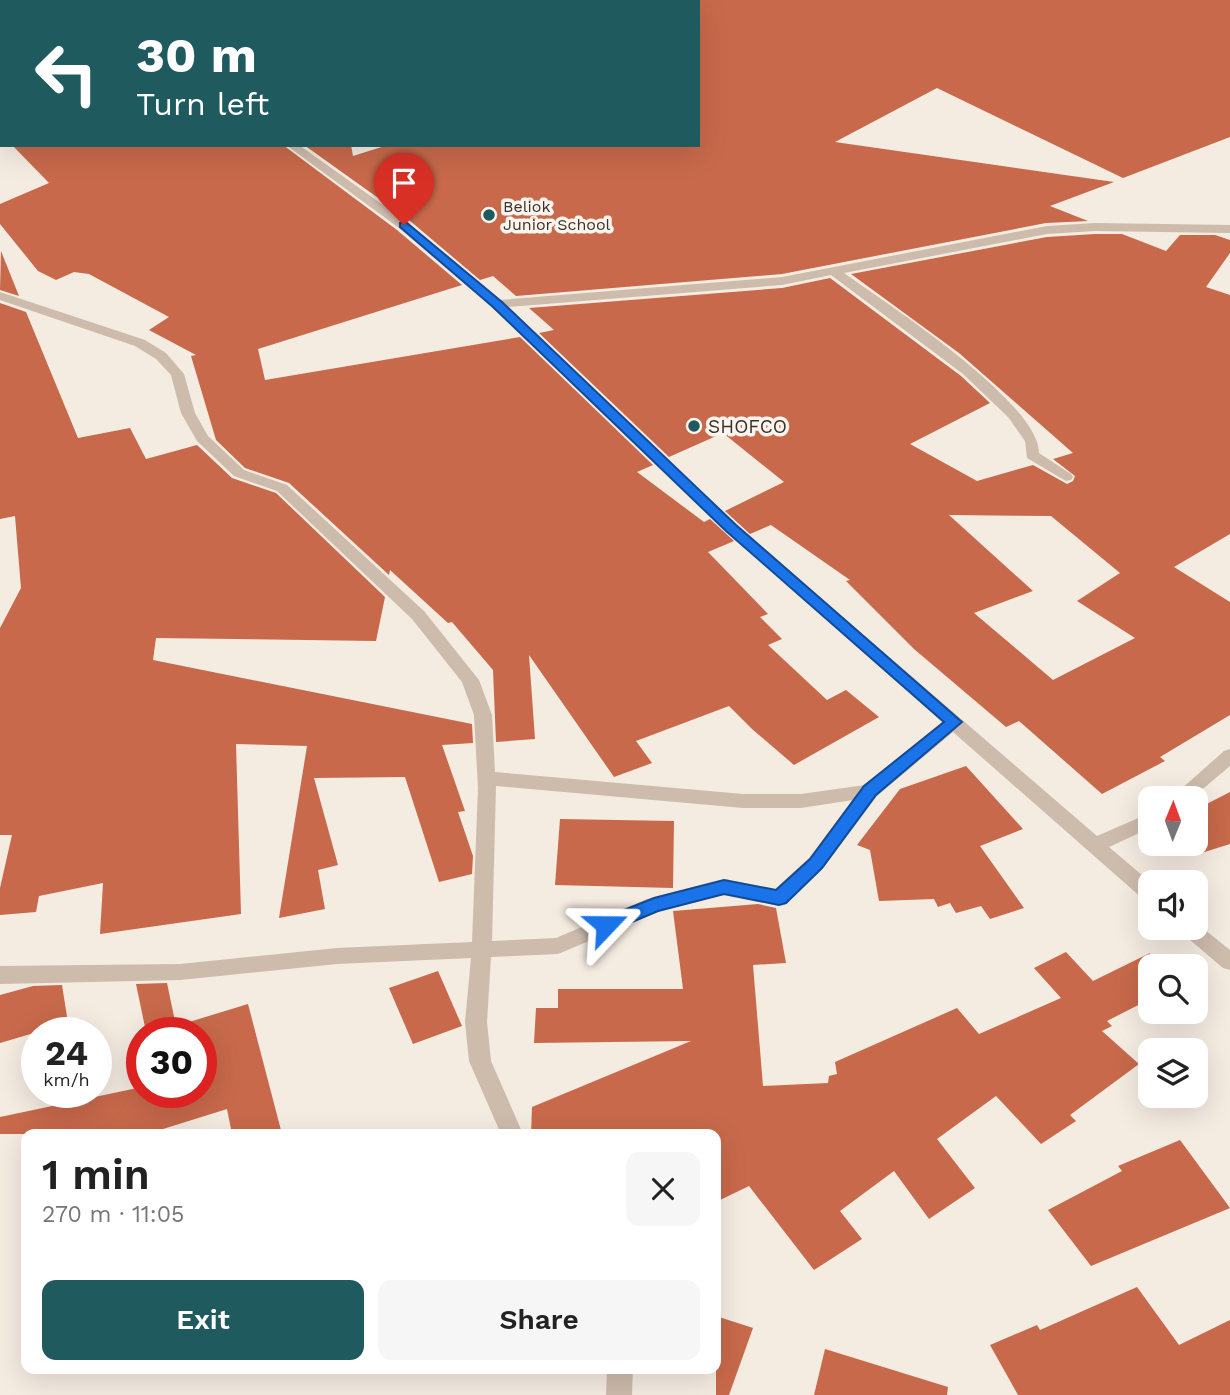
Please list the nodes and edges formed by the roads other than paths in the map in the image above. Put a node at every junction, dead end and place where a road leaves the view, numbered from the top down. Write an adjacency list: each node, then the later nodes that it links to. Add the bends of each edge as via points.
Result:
1 (294, 147): 5 (street, via 404,225)
2 (1230, 229): 3 (street, via 1047,230)
3 (833, 271): 5 (street, via 782,281); 6 (street, via 968,372 1013,414 1032,441 1032,455)
4 (0, 296): 9 (street, via 140,343 161,356 177,374 188,413 202,438 239,473 282,488 418,615 470,680 483,715)
5 (497, 304): 7 (street, via 731,528)
6 (1066, 477)
7 (954, 722): 11 (street); 13 (street)
8 (1230, 756): 10 (street)
9 (486, 778): 11 (street, via 743,801 801,801); 16 (street)
10 (1194, 786)
11 (870, 791): 16 (street, via 816,863 779,898 724,887 654,905 558,946)
12 (1138, 826): 13 (street)
13 (1094, 846): 14 (street)
14 (1138, 884)
15 (1204, 940): 17 (street)
16 (482, 949): 18 (street, via 337,956 180,972); 19 (street, via 476,1022 480,1061)
17 (1230, 962)
18 (0, 975)
19 (510, 1129)
20 (620, 1374): 21 (street)
21 (619, 1395)

